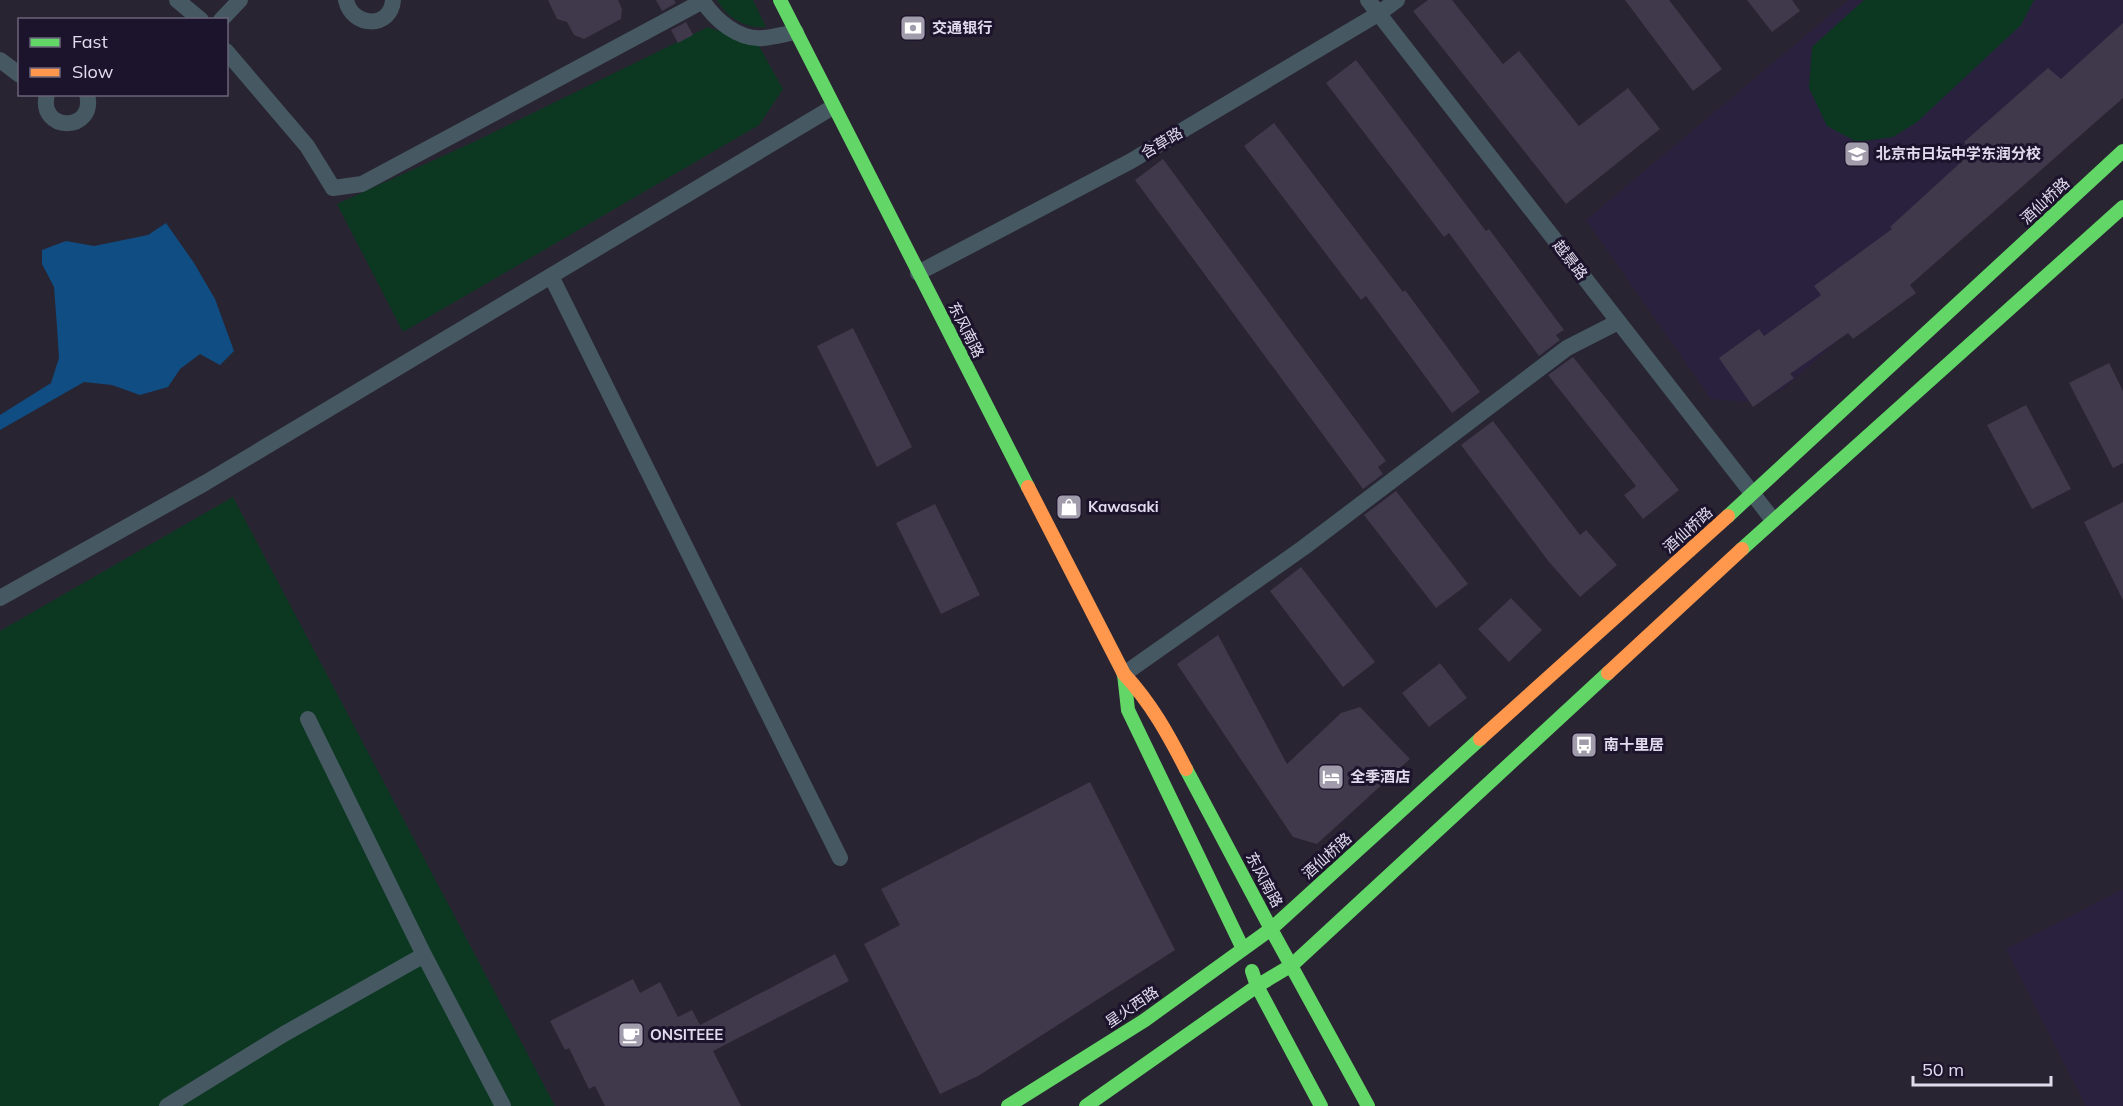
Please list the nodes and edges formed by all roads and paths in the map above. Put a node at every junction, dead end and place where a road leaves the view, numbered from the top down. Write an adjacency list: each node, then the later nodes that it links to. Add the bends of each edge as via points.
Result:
1 (177, 0): 10 (street)
2 (240, 0): 11 (street)
3 (346, 0): 4 (street, via 352,15 368,22 380,20 389,12)
4 (393, 0)
5 (780, 0): 12 (main road, 东风南路)
6 (1368, 0): 9 (street, 越景路)
7 (1397, 0): 9 (street, 含草路)
8 (703, 1): 12 (street, via 729,29 741,34 761,38); 13 (street, via 362,184 333,188 307,146)
9 (1378, 14): 21 (street, 含草路, via 1131,161); 23 (street, 越景路)
10 (199, 18)
11 (223, 18)
12 (796, 32): 18 (main road, 东风南路)
13 (228, 53)
14 (0, 60): 15 (street)
15 (18, 74)
16 (46, 96): 17 (street, via 51,117 64,124 82,117)
17 (87, 96)
18 (833, 107): 21 (main road, 东风南路); 22 (street)
19 (2123, 151): 24 (main road, 酒仙桥路)
20 (2123, 207): 25 (main road)
21 (918, 273): 27 (main road, 东风南路)
22 (551, 276): 26 (street, via 205,483); 29 (street)
23 (1618, 322): 24 (street, 越景路); 27 (street, via 1567,348 1303,548)
24 (1753, 494): 25 (street, 越景路); 30 (main road, 酒仙桥路)
25 (1773, 520): 33 (main road)
26 (0, 598)
27 (1124, 674): 30 (main road, 东风南路, via 1143,694 1164,727); 31 (main road, 东风南路, via 1128,710)
28 (308, 719): 32 (street)
29 (840, 858)
30 (1271, 929): 31 (main road, 星火西路); 33 (main road, 东风南路)
31 (1243, 949): 34 (main road, 东风南路); 37 (main road, 星火西路, via 1145,1020)
32 (424, 955): 35 (street); 36 (street)
33 (1292, 965): 34 (main road); 40 (main road, 东风南路)
34 (1257, 986): 38 (main road); 39 (main road, 东风南路)
35 (167, 1106)
36 (503, 1106)
37 (1008, 1106)
38 (1086, 1106)
39 (1321, 1106)
40 (1368, 1106)

